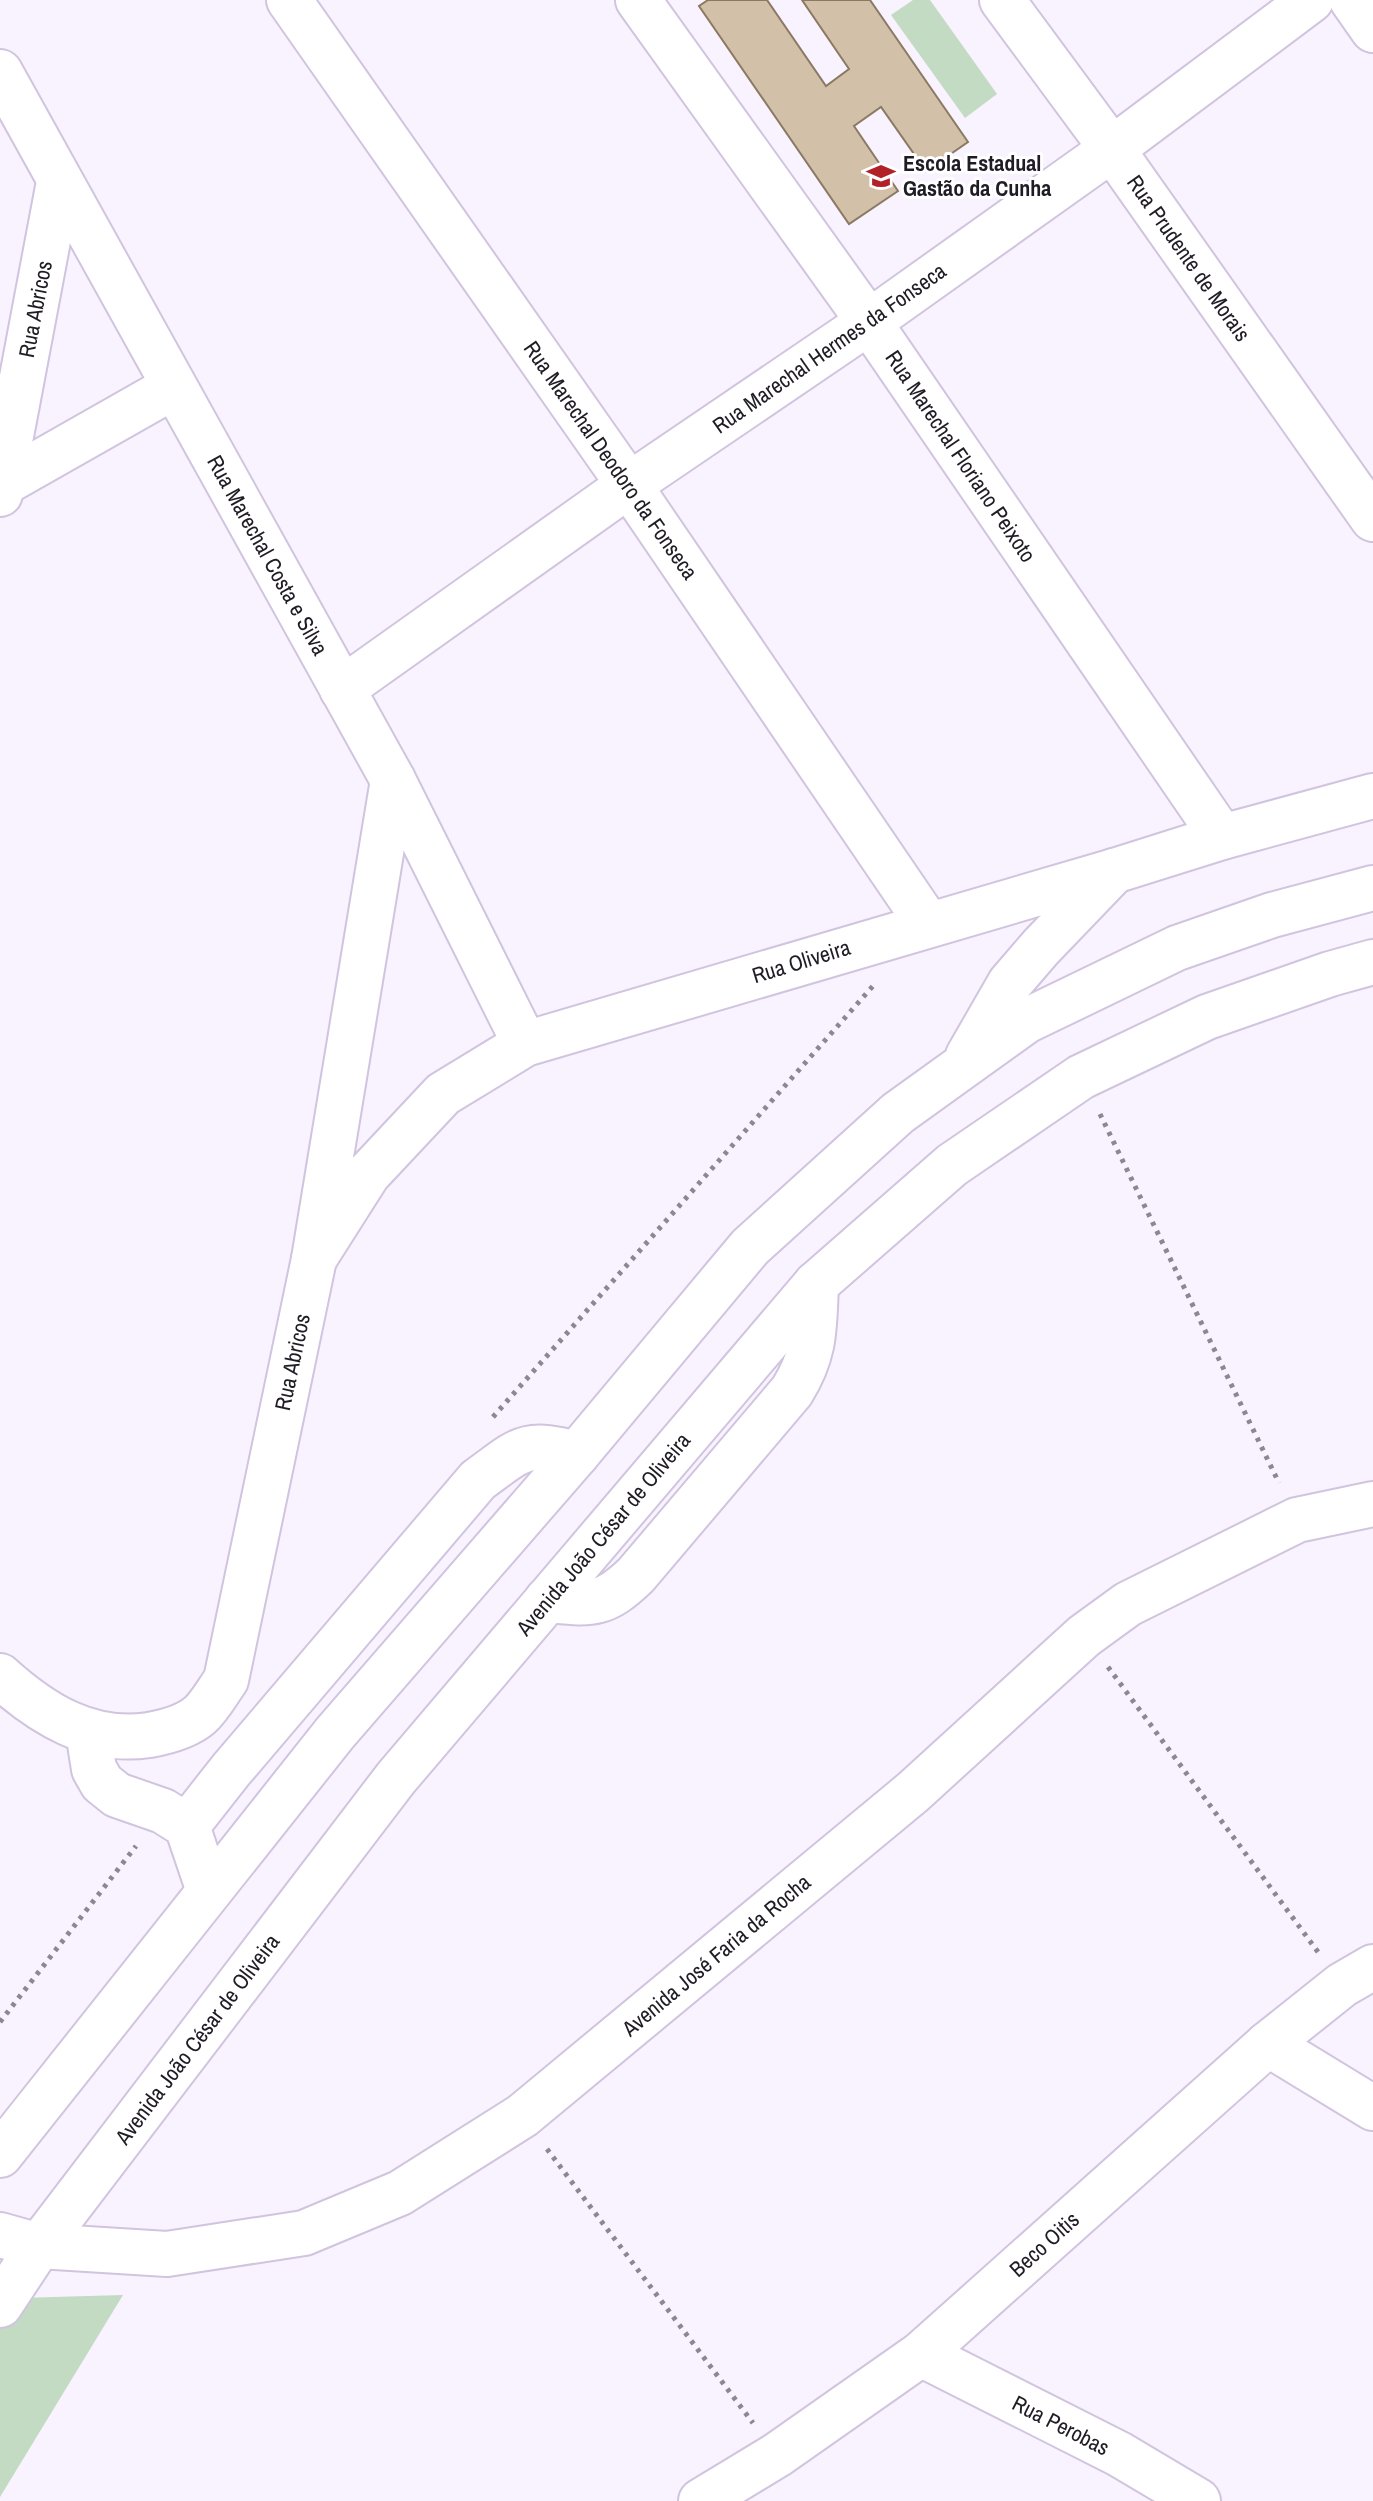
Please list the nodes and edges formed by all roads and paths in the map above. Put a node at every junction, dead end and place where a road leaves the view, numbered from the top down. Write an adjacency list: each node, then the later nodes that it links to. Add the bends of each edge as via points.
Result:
1 (289, 0): 12 (street, Rua Marechal Deodoro da Fonseca)
2 (638, 0): 10 (street, Rua Marechal Floriano Peixoto)
3 (1002, 0): 8 (street, Rua Prudente de Morais)
4 (1311, 0): 8 (street, Rua Marechal Hermes da Fonseca)
5 (1352, 0): 6 (street)
6 (1373, 30)
7 (0, 72): 9 (street, Rua Marechal Costa e Silva)
8 (1112, 149): 10 (street, Rua Marechal Hermes da Fonseca); 14 (street, Rua Prudente de Morais)
9 (59, 182): 11 (street, Rua Marechal Costa e Silva); 13 (street, Rua Abricos)
10 (869, 322): 12 (street, Rua Marechal Hermes da Fonseca); 18 (street, Rua Marechal Floriano Peixoto)
11 (173, 387): 13 (street, Rua Abricos); 15 (street, Rua Marechal Costa e Silva)
12 (629, 485): 15 (street, Rua Marechal Hermes da Fonseca); 21 (street, Rua Marechal Deodoro da Fonseca)
13 (1, 489)
14 (1373, 519)
15 (342, 689): 16 (street, Rua Marechal Costa e Silva)
16 (393, 780): 23 (street, Rua Marechal Costa e Silva); 26 (street, Rua Abricos)
17 (1373, 796): 18 (street, Rua Oliveira)
18 (1222, 837): 19 (street, Rua Oliveira)
19 (1114, 871): 21 (street, Rua Oliveira); 24 (street, via 1010,983)
20 (1373, 888): 24 (street, via 1177,948 1026,1021)
21 (928, 924): 23 (street, Rua Oliveira)
22 (1373, 962): 25 (street, Avenida João César de Oliveira, via 1207,1017)
23 (525, 1044): 26 (street, Rua Oliveira, via 443,1094 368,1174)
24 (963, 1066): 27 (street, via 898,1113 750,1247)
25 (1081, 1077): 29 (path); 40 (street, Avenida João César de Oliveira, via 952,1165 816,1284 396,1778)
26 (314, 1259): 32 (street, Rua Abricos, via 226,1680 200,1715 170,1732 130,1738)
27 (577, 1454): 33 (street, via 538,1446 525,1449 478,1480); 34 (street, via 335,1733)
28 (1373, 1504): 29 (street, Avenida José Faria da Rocha)
29 (1297, 1520): 30 (street, Avenida José Faria da Rocha, via 1128,1604)
30 (1084, 1636): 35 (path); 38 (street, Avenida José Faria da Rocha, via 913,1792)
31 (0, 1676): 32 (street, Rua Abricos, via 58,1720)
32 (88, 1731): 33 (street, via 102,1783)
33 (187, 1826): 34 (street)
34 (209, 1891): 39 (street)
35 (1358, 1976): 36 (street, Beco Oitis)
36 (1268, 2044): 37 (street); 42 (street, Beco Oitis)
37 (1373, 2108)
38 (522, 2116): 40 (street, Avenida José Faria da Rocha, via 400,2193 304,2233 167,2254); 43 (path)
39 (0, 2155)
40 (19, 2240): 41 (street, Avenida João César de Oliveira)
41 (0, 2305)
42 (921, 2354): 43 (street, Beco Oitis); 45 (street, Rua Perobas, via 1119,2454)
43 (777, 2455): 44 (street, Beco Oitis)
44 (701, 2501)
45 (1198, 2501)

